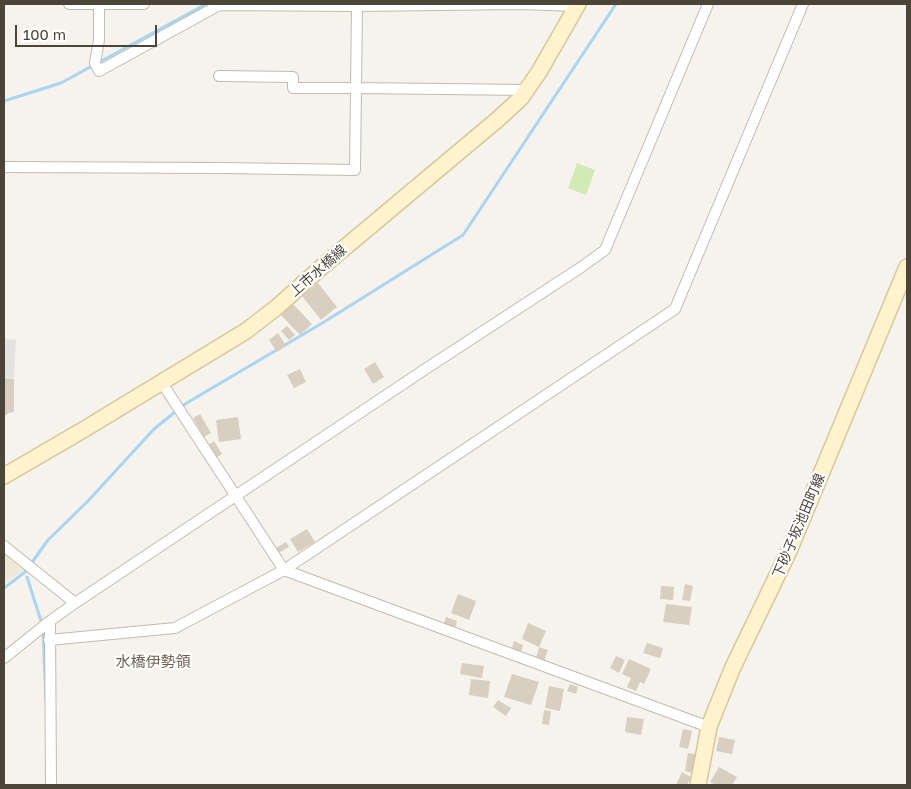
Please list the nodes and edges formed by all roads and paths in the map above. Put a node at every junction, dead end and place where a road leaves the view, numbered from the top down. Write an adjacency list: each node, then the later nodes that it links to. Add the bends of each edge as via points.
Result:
1 (69, 4): 2 (street)
2 (99, 4): 3 (street); 4 (street, via 95,63 99,71)
3 (144, 4)
4 (220, 4): 8 (street)
5 (521, 4): 8 (street); 9 (street)
6 (708, 4): 17 (street, via 605,250)
7 (803, 4): 19 (street, via 675,309)
8 (357, 5): 11 (street)
9 (577, 5): 12 (main road, 上市水橋線, via 540,72)
10 (219, 76): 11 (street, via 293,77 293,88)
11 (356, 88): 12 (street); 13 (street, via 355,170)
12 (526, 90): 15 (main road, 上市水橋線, via 498,120 277,307 246,331)
13 (4, 167)
14 (907, 267): 24 (main road, 下砂子坂池田町線, via 789,551)
15 (162, 383): 16 (main road, 上市水橋線); 17 (street)
16 (4, 476)
17 (236, 496): 19 (street); 20 (street)
18 (4, 546): 20 (street)
19 (284, 570): 22 (street, via 175,628); 24 (street)
20 (75, 604): 21 (street)
21 (50, 621): 22 (street); 23 (street)
22 (49, 640): 25 (street)
23 (4, 658)
24 (709, 727): 26 (main road, 下砂子坂池田町線)
25 (51, 785)
26 (698, 785)

